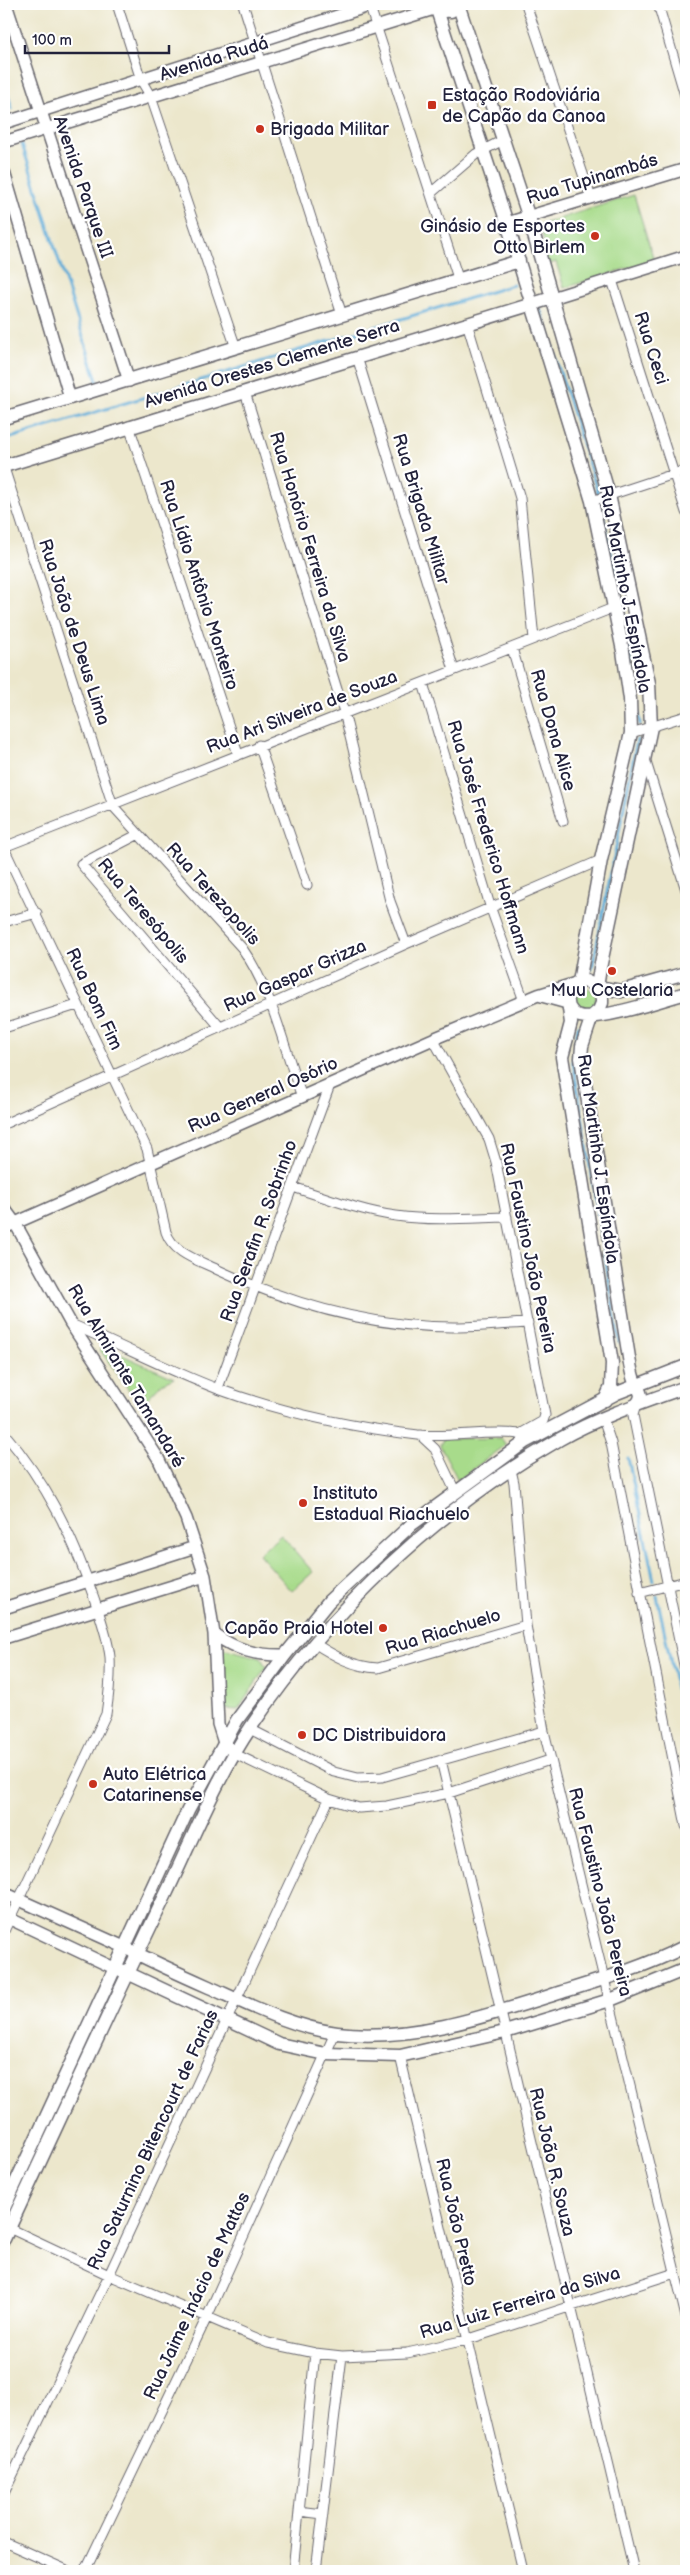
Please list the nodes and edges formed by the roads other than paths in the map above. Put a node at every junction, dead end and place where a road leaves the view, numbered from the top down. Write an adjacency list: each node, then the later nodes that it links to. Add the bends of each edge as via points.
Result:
1 (6, 4): 15 (street, Avenida Parque III)
2 (117, 4): 12 (street)
3 (243, 4): 10 (street)
4 (371, 4): 9 (street); 10 (street, Avenida Rudá)
5 (458, 4): 8 (main road, Avenida Rudá, via 451,11); 18 (main road, Rua Martinho J. Espíndola)
6 (526, 4): 24 (street)
7 (658, 4): 14 (street)
8 (434, 8): 9 (street, Avenida Rudá); 20 (main road, Rua Martinho J. Espíndola)
9 (377, 27): 11 (street, Avenida Rudá); 23 (street)
10 (255, 40): 11 (street); 12 (street, Avenida Rudá)
11 (263, 62): 13 (street, Avenida Rudá); 33 (street)
12 (141, 80): 13 (street); 15 (street, Avenida Rudá)
13 (151, 97): 17 (street, Avenida Rudá); 35 (street)
14 (686, 99)
15 (40, 113): 16 (street, Avenida Rudá); 17 (street, Avenida Parque III)
16 (4, 122)
17 (48, 129): 19 (street, Avenida Rudá); 37 (street, Avenida Parque III)
18 (502, 140): 20 (street); 25 (main road, Rua Martinho J. Espíndola)
19 (4, 142)
20 (482, 150): 23 (street); 26 (main road, Rua Martinho J. Espíndola)
21 (686, 169): 24 (street, Rua Tupinambás)
22 (4, 172): 39 (street)
23 (431, 193): 29 (street)
24 (591, 198): 25 (street, Rua Tupinambás)
25 (528, 218): 26 (street, Rua Tupinambás); 31 (main road, Rua Martinho J. Espíndola)
26 (507, 223): 28 (main road, Rua Martinho J. Espíndola)
27 (686, 256): 30 (street)
28 (518, 260): 29 (main road, Avenida Orestes Clemente Serra); 32 (main road, Rua Martinho J. Espíndola)
29 (458, 278): 33 (main road, Avenida Orestes Clemente Serra)
30 (612, 280): 31 (street); 44 (street, Rua Ceci)
31 (552, 298): 32 (main road, Avenida Orestes Clemente Serra); 45 (main road, Rua Martinho J. Espíndola)
32 (531, 304): 34 (main road, Avenida Orestes Clemente Serra); 46 (main road, Rua Martinho J. Espíndola)
33 (342, 315): 35 (main road, Avenida Orestes Clemente Serra)
34 (467, 323): 36 (main road, Avenida Orestes Clemente Serra); 49 (street, via 520,498)
35 (236, 348): 37 (main road, Avenida Orestes Clemente Serra)
36 (358, 357): 38 (main road, Avenida Orestes Clemente Serra); 51 (street, Rua Brigada Militar)
37 (128, 380): 39 (main road, Avenida Orestes Clemente Serra)
38 (245, 392): 41 (main road, Avenida Orestes Clemente Serra); 53 (street, Rua Honório Ferreira da Silva)
39 (70, 398): 40 (main road, Avenida Orestes Clemente Serra)
40 (4, 418)
41 (129, 426): 42 (main road, Avenida Orestes Clemente Serra); 58 (street, Rua Lídio Antônio Monteiro)
42 (4, 467): 60 (street, Rua João de Deus Lima)
43 (686, 470): 44 (street)
44 (675, 473): 45 (street); 47 (street, Rua Ceci)
45 (609, 495): 46 (street); 55 (main road, Rua Martinho J. Espíndola, via 649,683)
46 (592, 501): 48 (main road, Rua Martinho J. Espíndola)
47 (686, 512)
48 (613, 608): 49 (street, Rua Ari Silveira de Souza); 56 (main road, Rua Martinho J. Espíndola, via 630,699)
49 (534, 639): 50 (street, Rua Ari Silveira de Souza)
50 (512, 648): 51 (street, Rua Ari Silveira de Souza); 61 (street, Rua Dona Alice)
51 (454, 670): 52 (street, Rua Ari Silveira de Souza)
52 (423, 682): 53 (street, Rua Ari Silveira de Souza); 67 (street, Rua José Frederico Hoffmann)
53 (344, 712): 57 (street, Rua Ari Silveira de Souza); 70 (street, Rua Honório Ferreira da Silva, via 390,901)
54 (686, 716): 55 (street)
55 (651, 727): 56 (street); 59 (main road, Rua Martinho J. Espíndola)
56 (631, 733): 64 (main road, Rua Martinho J. Espíndola)
57 (259, 745): 58 (street, Rua Ari Silveira de Souza); 65 (street)
58 (238, 754): 60 (street, Rua Ari Silveira de Souza)
59 (644, 757): 66 (street); 73 (main road, Rua Martinho J. Espíndola)
60 (113, 806): 62 (street, Rua Terezopolis); 63 (street, Rua Ari Silveira de Souza)
61 (562, 820)
62 (137, 835): 78 (street, Rua Terezopolis, via 242,948 253,963); 82 (street, Rua Teresópolis, via 81,864)
63 (4, 848): 68 (street, Rua Bom Fim)
64 (601, 860): 67 (street, Rua Gaspar Grizza); 72 (main road, Rua Martinho J. Espíndola)
65 (307, 885)
66 (686, 890)
67 (491, 909): 70 (street, Rua Gaspar Grizza); 76 (street, Rua José Frederico Hoffmann)
68 (37, 913): 69 (street); 77 (street, Rua Bom Fim)
69 (4, 922)
70 (406, 944): 78 (street, Rua Gaspar Grizza)
71 (686, 973): 73 (main road, via 621,991)
72 (577, 983): 73 (main road, via 586,981); 75 (street, Rua General Osório); 79 (main road, Rua Martinho J. Espíndola, via 567,995)
73 (597, 987): 80 (main road, Rua Martinho J. Espíndola, via 602,994 602,1003)
74 (686, 993): 80 (main road, via 622,1012)
75 (538, 995): 76 (street, Rua General Osório); 79 (street)
76 (524, 1001): 83 (street, Rua General Osório)
77 (77, 1005): 81 (street); 84 (street, Rua Bom Fim)
78 (272, 1005): 82 (street, Rua Gaspar Grizza); 86 (street, Rua Terezopolis)
79 (568, 1005): 80 (main road, via 573,1013 582,1017); 101 (main road, Rua Martinho J. Espíndola, via 570,1022 562,1057 612,1363 611,1387)
80 (592, 1016): 98 (main road, Rua Martinho J. Espíndola, via 580,1058 630,1364)
81 (4, 1028)
82 (220, 1028): 84 (street, Rua Gaspar Grizza)
83 (433, 1039): 85 (street, Rua General Osório); 91 (street, Rua Faustino João Pereira, via 489,1139)
84 (112, 1076): 87 (street, Rua Gaspar Grizza); 88 (street, Rua Bom Fim, via 148,1149)
85 (330, 1085): 86 (street, Rua General Osório); 89 (street, Rua Serafin R. Sobrinho)
86 (302, 1097): 88 (street, Rua General Osório)
87 (4, 1124)
88 (152, 1164): 92 (street, Rua General Osório); 94 (street, Rua Bom Fim, via 168,1239 180,1252)
89 (293, 1187): 91 (street, via 396,1216 439,1219); 94 (street, Rua Serafin R. Sobrinho)
90 (4, 1208): 92 (street, Rua Almirante Tamandaré)
91 (507, 1217): 95 (street, Rua Faustino João Pereira)
92 (15, 1223): 93 (street, Rua General Osório); 96 (street, Rua Almirante Tamandaré)
93 (4, 1228)
94 (256, 1288): 95 (street, Rua Bom Fim, via 345,1315 397,1323 458,1327); 100 (street, Rua Serafin R. Sobrinho)
95 (528, 1323): 106 (street, Rua Faustino João Pereira, via 545,1414 542,1421)
96 (71, 1324): 100 (street); 109 (street, Rua Almirante Tamandaré, via 158,1458 186,1518)
97 (686, 1366): 98 (main road)
98 (637, 1385): 101 (main road); 102 (main road, via 641,1395)
99 (686, 1387): 102 (main road)
100 (218, 1388): 105 (street, via 320,1418)
101 (605, 1399): 103 (main road, Rua Martinho J. Espíndola, via 599,1412); 106 (main road)
102 (636, 1405): 103 (main road); 113 (street, via 633,1415)
103 (603, 1419): 107 (main road, via 563,1438); 114 (street, via 611,1443)
104 (4, 1433): 111 (street, via 34,1469 58,1508)
105 (420, 1435): 106 (street, via 506,1432); 108 (street, via 434,1449)
106 (523, 1438): 108 (main road)
107 (510, 1470): 117 (street, Rua Faustino João Pereira, via 514,1483); 120 (main road, via 420,1539 346,1606)
108 (456, 1493): 121 (main road, via 411,1525 352,1578)
109 (195, 1547): 110 (street, Rua Almirante Tamandaré); 111 (street)
110 (205, 1576): 116 (street); 118 (street, Rua Almirante Tamandaré)
111 (88, 1581): 115 (street); 116 (street)
112 (686, 1581): 113 (street)
113 (668, 1586): 114 (street); 122 (street)
114 (639, 1593): 131 (street)
115 (4, 1608)
116 (98, 1609): 119 (street); 133 (street, via 110,1655 106,1714)
117 (526, 1624): 120 (street, Rua Riachuelo, via 378,1668 348,1662); 124 (street, Rua Faustino João Pereira)
118 (214, 1634): 121 (street, via 249,1652 264,1656); 125 (street, Rua Almirante Tamandaré, via 218,1724)
119 (4, 1638)
120 (314, 1643): 123 (main road)
121 (285, 1655): 125 (main road, via 251,1699)
122 (686, 1675)
123 (250, 1729): 126 (main road); 127 (street, via 334,1772 358,1778 382,1777)
124 (544, 1731): 127 (street); 128 (street, Rua Faustino João Pereira)
125 (224, 1743): 126 (street); 137 (main road, via 188,1810)
126 (236, 1754): 130 (street); 138 (main road)
127 (441, 1760): 129 (street, Rua João R. Souza)
128 (550, 1760): 129 (street); 142 (street, Rua Faustino João Pereira)
129 (449, 1792): 130 (street, via 388,1806 359,1808); 145 (street, Rua João R. Souza)
130 (329, 1799): 143 (street, Rua Saturnino Bitencourt de Farias)
131 (686, 1826)
132 (4, 1892): 133 (street)
133 (19, 1900): 134 (street); 137 (street)
134 (7, 1917): 135 (street); 139 (street)
135 (4, 1931)
136 (686, 1946): 142 (main road)
137 (124, 1947): 138 (main road); 139 (main road)
138 (137, 1954): 141 (main road); 143 (main road)
139 (114, 1968): 141 (main road); 151 (main road)
140 (686, 1969): 144 (main road)
141 (129, 1973): 146 (main road); 152 (main road)
142 (605, 1978): 144 (street, Rua Faustino João Pereira); 145 (main road)
143 (236, 2000): 146 (street, Rua Saturnino Bitencourt de Farias); 148 (main road, via 290,2022)
144 (610, 2000): 147 (main road); 153 (street, Rua Faustino João Pereira)
145 (501, 2011): 147 (street, Rua João R. Souza); 148 (main road, via 415,2032 372,2036)
146 (227, 2019): 149 (main road, via 279,2044); 154 (street, Rua Saturnino Bitencourt de Farias)
147 (505, 2032): 150 (main road); 156 (street, Rua João R. Souza)
148 (335, 2033): 149 (street, Rua Jaime Inácio de Mattos)
149 (326, 2054): 150 (main road); 157 (street, Rua Jaime Inácio de Mattos)
150 (400, 2056): 159 (street, Rua João Pretto)
151 (4, 2208)
152 (6, 2234): 154 (street, Rua Luiz Ferreira da Silva)
153 (675, 2273): 155 (street, Rua Faustino João Pereira); 156 (street, Rua Luiz Ferreira da Silva)
154 (109, 2275): 157 (street, Rua Luiz Ferreira da Silva); 162 (street, Rua Saturnino Bitencourt de Farias)
155 (685, 2302): 158 (street, Rua Faustino João Pereira)
156 (569, 2306): 159 (street, Rua Luiz Ferreira da Silva); 171 (street, Rua João R. Souza)
157 (207, 2317): 160 (street, Rua Luiz Ferreira da Silva, via 268,2343); 167 (street, Rua Jaime Inácio de Mattos)
158 (686, 2317)
159 (466, 2340): 161 (street, Rua Luiz Ferreira da Silva, via 407,2353); 170 (street, Rua João Pretto)
160 (315, 2353): 161 (street, Rua Luiz Ferreira da Silva); 163 (street)
161 (342, 2356): 164 (street)
162 (4, 2493)
163 (299, 2511): 164 (street); 168 (street)
164 (323, 2514): 169 (street)
165 (4, 2542): 166 (street)
166 (69, 2571)
167 (85, 2571)
168 (293, 2571)
169 (316, 2571)
170 (523, 2571)
171 (634, 2571)

